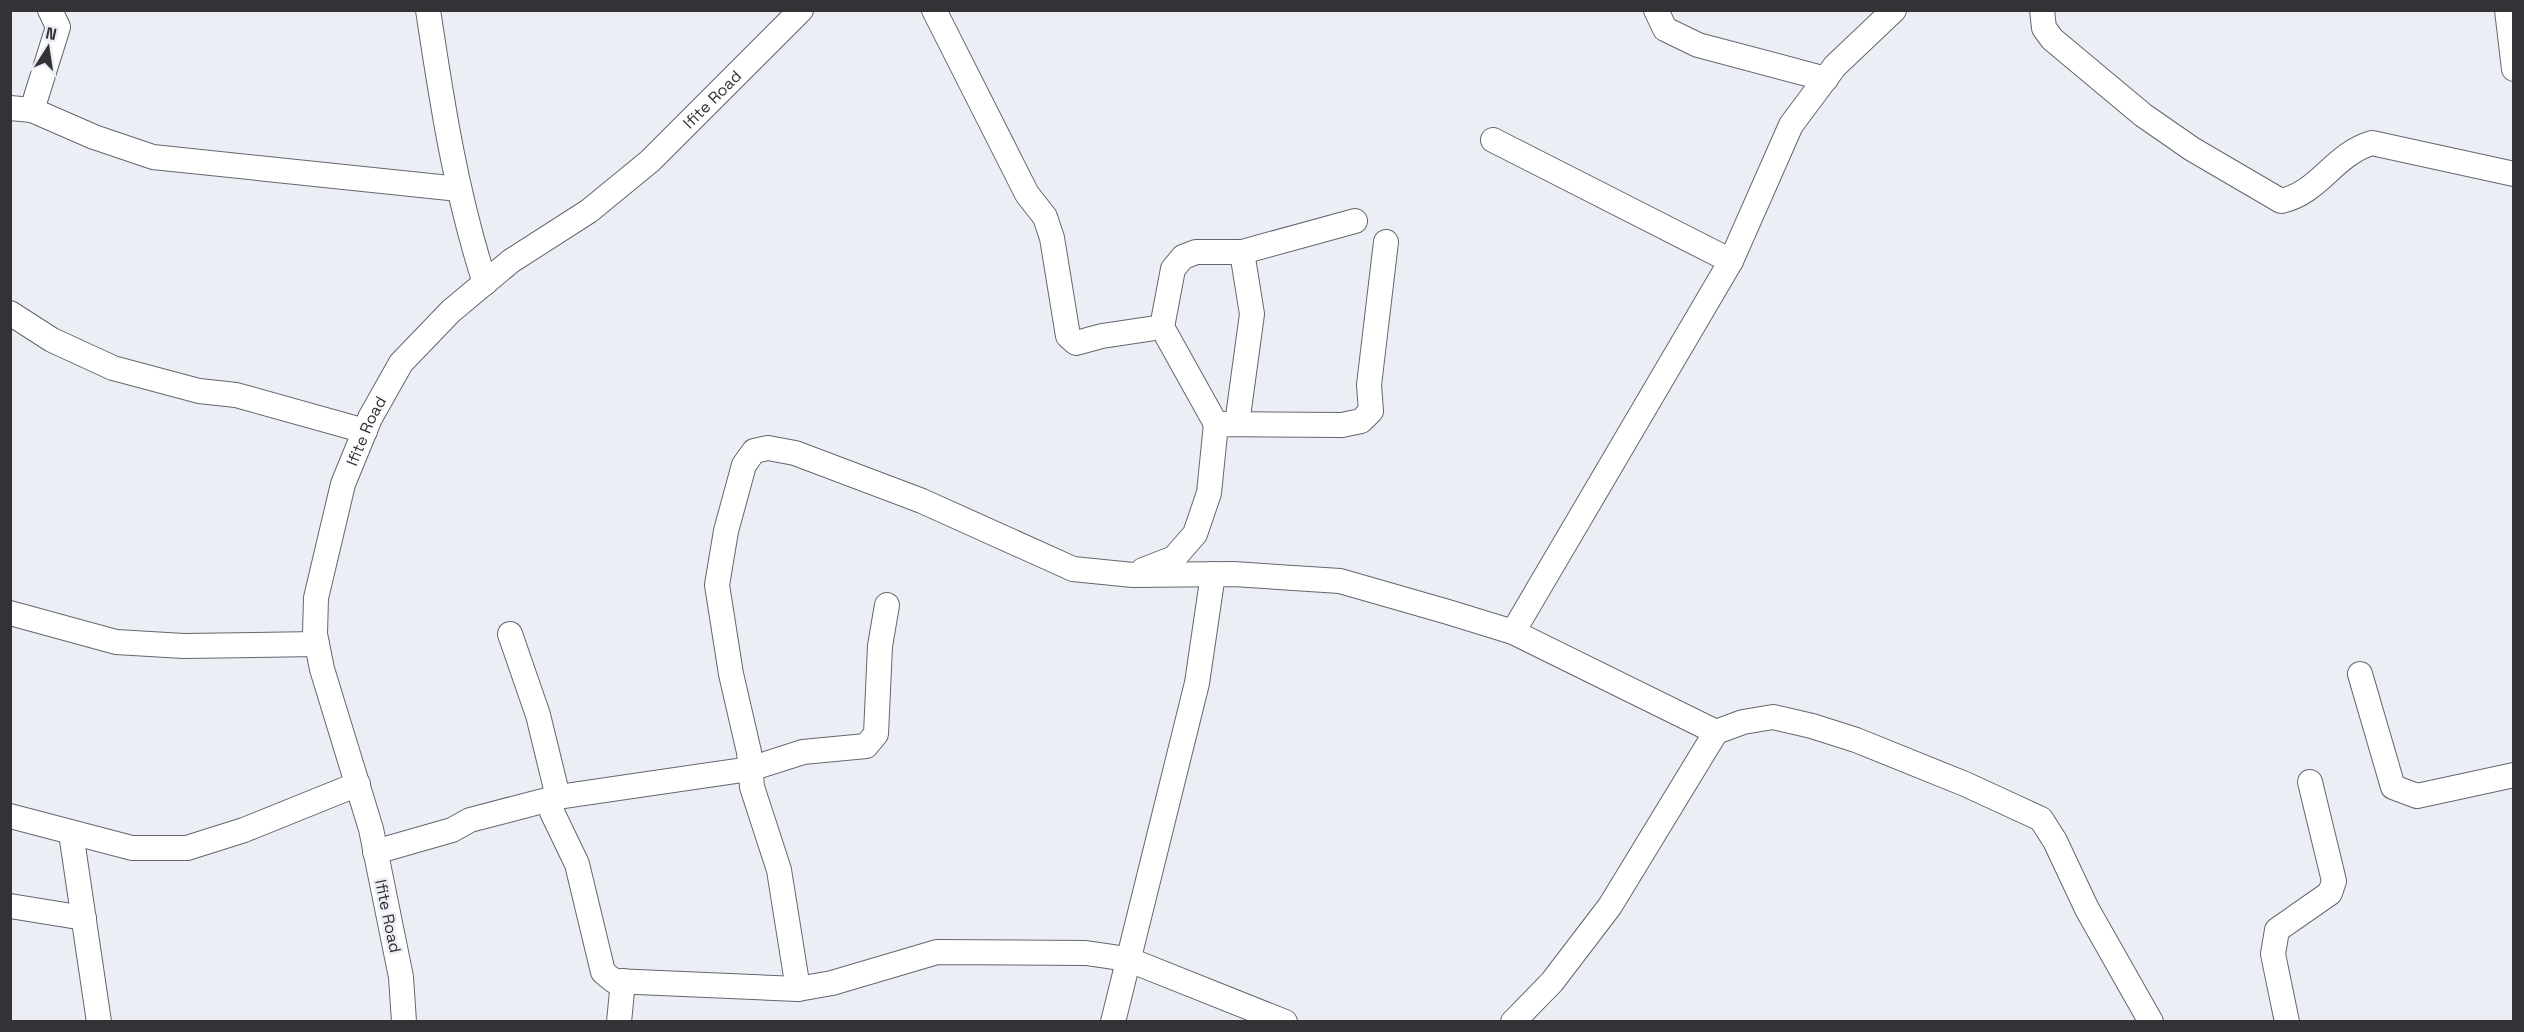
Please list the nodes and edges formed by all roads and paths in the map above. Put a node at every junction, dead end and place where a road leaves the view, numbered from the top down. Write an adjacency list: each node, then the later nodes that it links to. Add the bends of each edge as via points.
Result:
1 (50, 10): 11 (street, via 58,27)
2 (428, 10): 14 (street)
3 (801, 10): 19 (street, Ifite Road, via 650,162 589,211 511,261)
4 (934, 10): 21 (street, via 1027,194 1045,217 1068,336 1076,343)
5 (1656, 10): 10 (street, via 1665,29 1698,45)
6 (1894, 10): 10 (street)
7 (2042, 10): 13 (street, via 2044,28 2052,39 2143,115 2281,201 2298,197 2356,148 2372,143)
8 (2506, 10): 9 (street)
9 (2514, 69)
10 (1826, 79): 18 (street, via 1791,125)
11 (21, 109): 14 (street, via 153,157)
12 (1493, 140): 18 (street)
13 (2514, 174)
14 (459, 189): 19 (street)
15 (1355, 221): 17 (street)
16 (1386, 242): 22 (street, via 1370,386 1371,411 1361,421 1342,425)
17 (1242, 252): 21 (street, via 1196,252 1183,257 1173,269); 22 (street, via 1252,314)
18 (1731, 261): 28 (street)
19 (485, 283): 23 (street, Ifite Road, via 451,311 401,363)
20 (10, 313): 23 (street, via 52,340 113,368 199,391 236,395)
21 (1162, 327): 22 (street)
22 (1226, 424): 25 (street, via 1195,534 1174,558)
23 (364, 431): 30 (street, Ifite Road, via 343,484 324,561 316,598)
24 (1214, 574): 25 (street); 28 (street, via 1340,581); 43 (street, via 1197,683)
25 (1133, 575): 33 (street, via 1073,569 922,501 816,461 768,448 754,451 744,465 726,531 717,585)
26 (887, 605): 33 (street, via 880,646 876,734 867,746 803,752)
27 (10, 613): 30 (street, via 116,642 184,646)
28 (1513, 632): 32 (street)
29 (510, 634): 37 (street, via 538,715)
30 (317, 644): 36 (street, Ifite Road)
31 (2360, 674): 34 (street, via 2393,786 2417,796)
32 (1716, 732): 51 (street, via 1610,906 1552,982); 52 (street, via 1773,717 1812,726 1965,784 2041,819)
33 (750, 769): 37 (street); 45 (street, via 752,787 779,870)
34 (2514, 775)
35 (2310, 782): 53 (street, via 2334,881 2330,893 2277,930 2273,954)
36 (358, 784): 39 (street, via 244,830 187,848 132,848); 40 (street, Ifite Road)
37 (558, 797): 40 (street, via 470,820 452,830); 44 (street, via 552,803 552,812 577,864 603,972 614,981)
38 (10, 816): 39 (street)
39 (71, 833): 42 (street)
40 (375, 852): 47 (street, Ifite Road, via 400,977)
41 (10, 906): 42 (street)
42 (84, 918): 46 (street)
43 (1127, 959): 45 (street, via 1086,952 937,952 832,983); 49 (street); 50 (street)
44 (623, 981): 45 (street); 48 (street)
45 (798, 988)
46 (99, 1022)
47 (404, 1022)
48 (619, 1022)
49 (1113, 1022)
50 (1285, 1022)
51 (1513, 1022)
52 (2151, 1022)
53 (2288, 1022)

